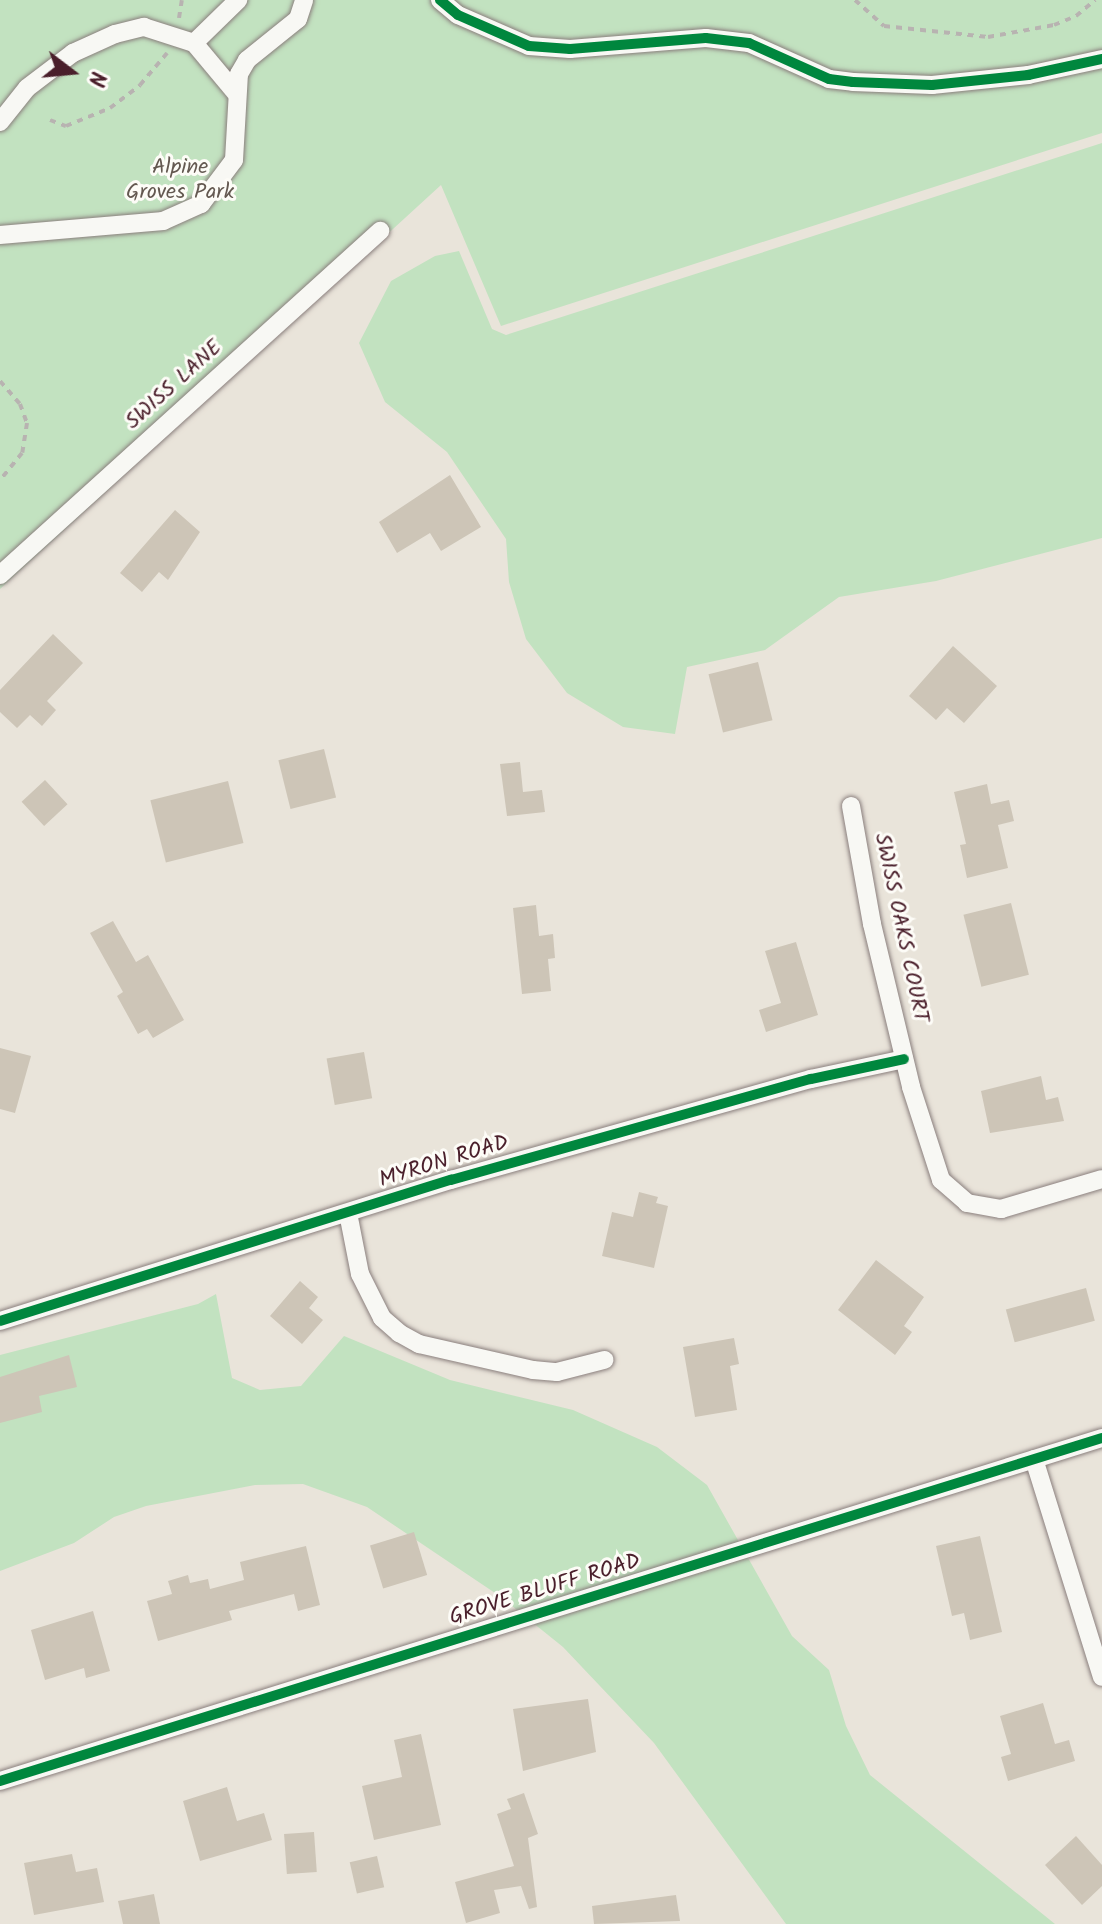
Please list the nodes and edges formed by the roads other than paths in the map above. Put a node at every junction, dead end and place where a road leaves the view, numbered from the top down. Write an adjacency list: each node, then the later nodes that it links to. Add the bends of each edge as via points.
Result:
1 (238, 0): 4 (street)
2 (304, 0): 6 (street, via 298,19 283,35 247,60)
3 (440, 0): 5 (street, via 458,15 529,46 570,49 706,38 749,43 829,79 853,82 932,85 1028,75)
4 (194, 43): 6 (street); 7 (street, via 176,33 144,27 73,53 27,88)
5 (1102, 59)
6 (235, 92): 9 (street, via 234,160 216,190 186,214 163,221)
7 (0, 122)
8 (380, 231): 10 (street, SWISS LANE)
9 (0, 235)
10 (0, 575)
11 (851, 806): 12 (street, SWISS OAKS COURT)
12 (904, 1059): 13 (street, SWISS OAKS COURT, via 937,1172 967,1203 1001,1209); 14 (street, MYRON ROAD, via 615,1132)
13 (1102, 1179)
14 (348, 1213): 15 (street, MYRON ROAD); 16 (street, via 360,1274 382,1318 399,1333 431,1347 533,1370 557,1372)
15 (0, 1321)
16 (604, 1360)
17 (1102, 1438): 18 (street, GROVE BLUFF ROAD)
18 (1034, 1459): 19 (street); 20 (street, GROVE BLUFF ROAD)
19 (1102, 1677)
20 (0, 1781)

